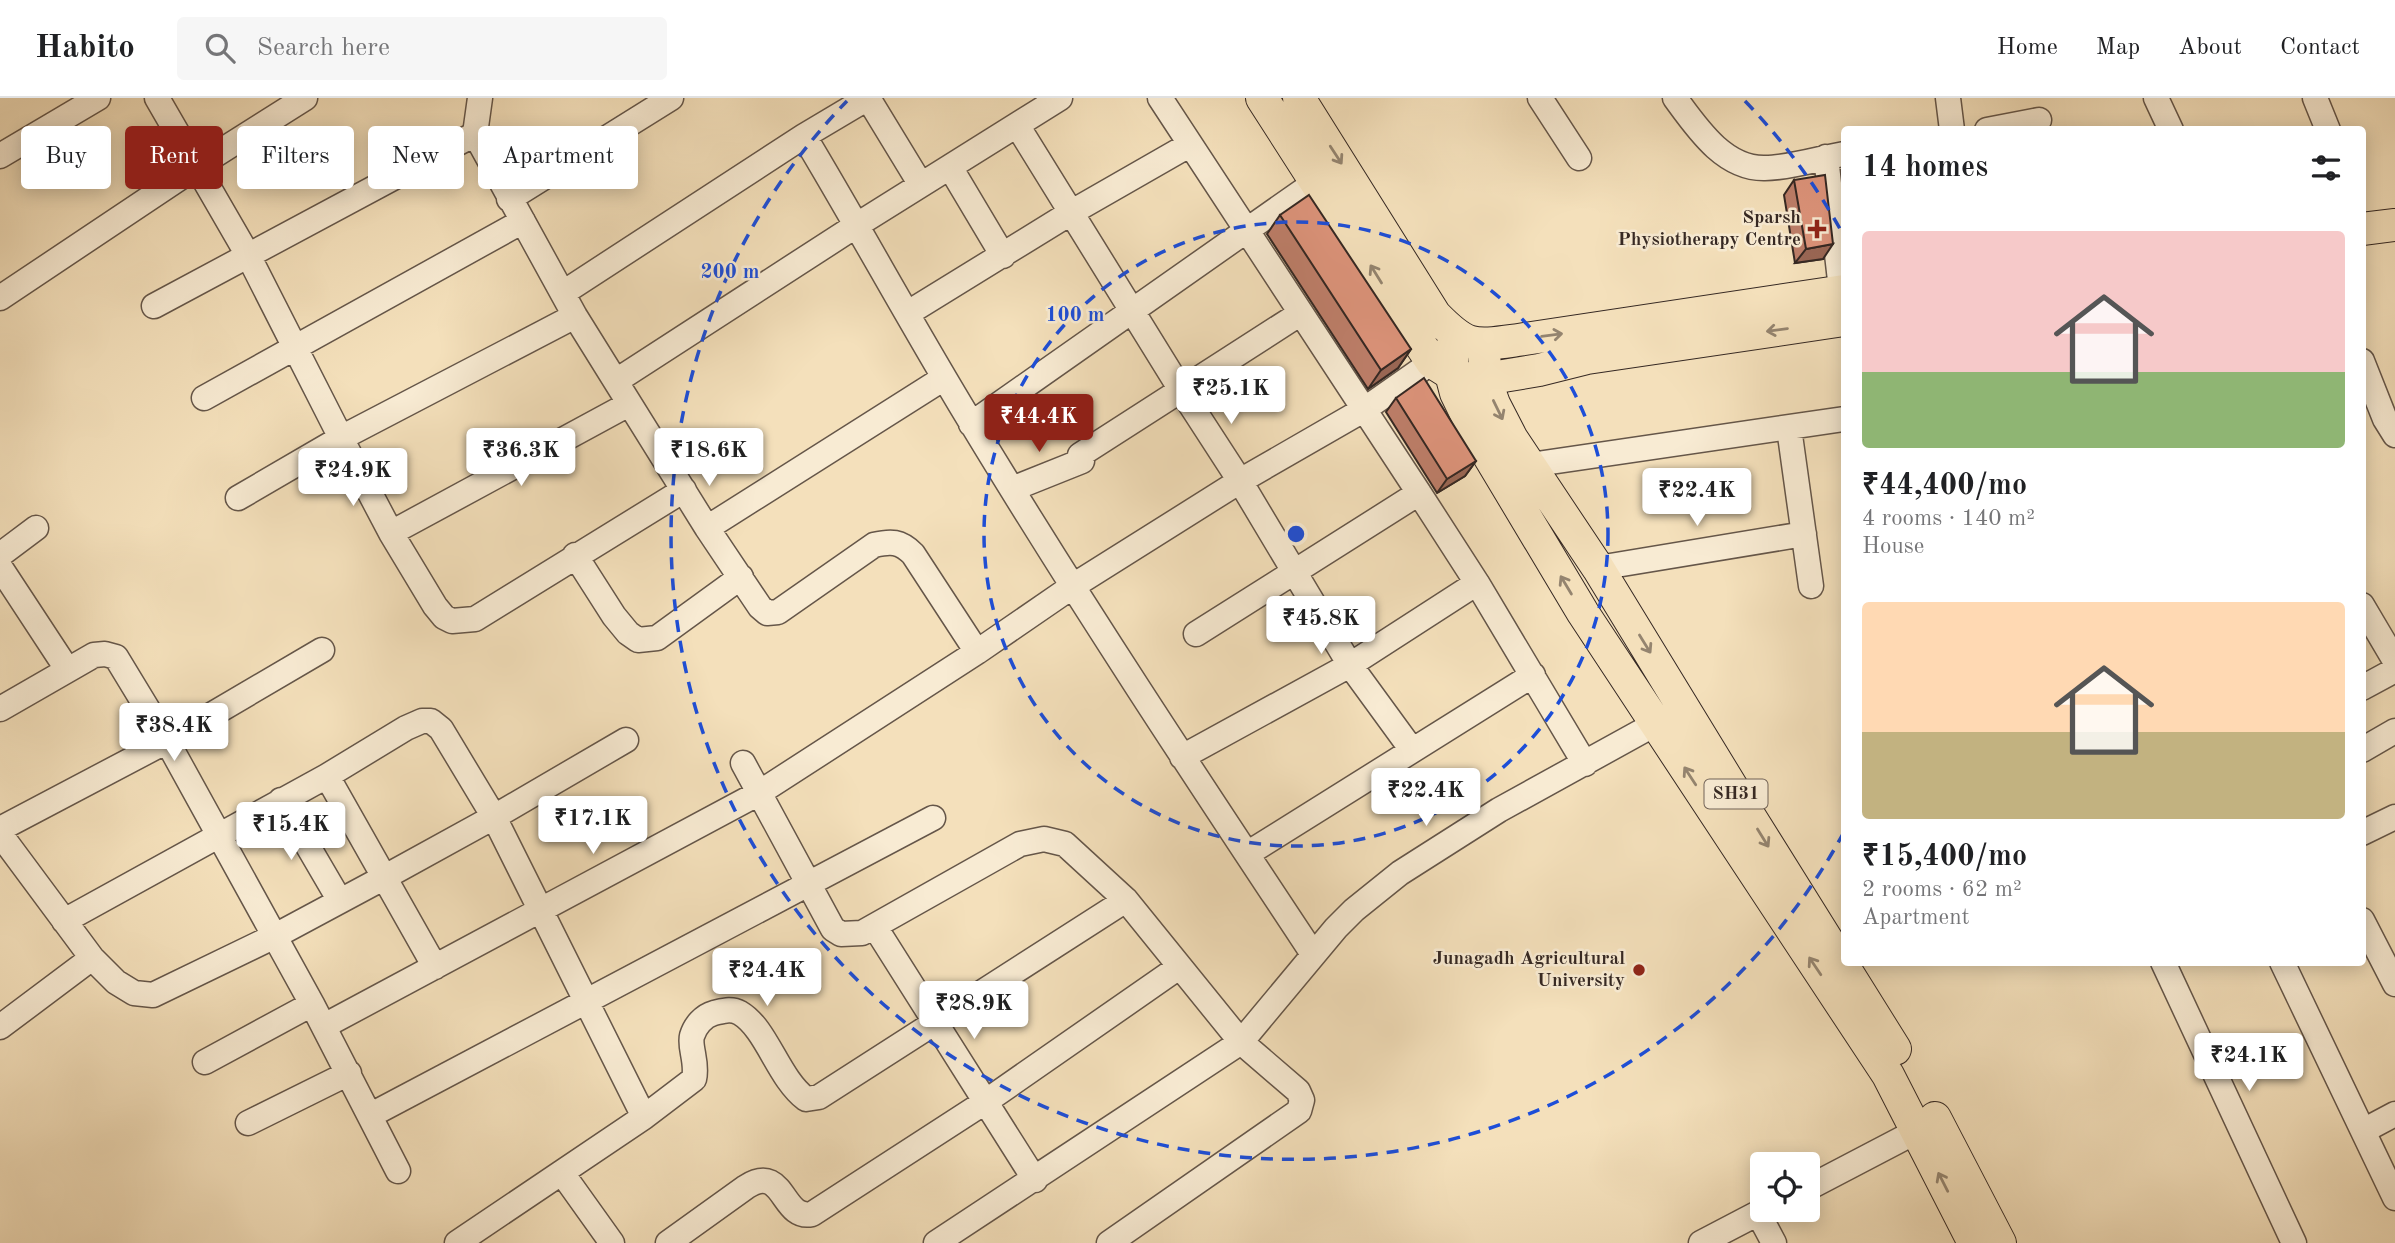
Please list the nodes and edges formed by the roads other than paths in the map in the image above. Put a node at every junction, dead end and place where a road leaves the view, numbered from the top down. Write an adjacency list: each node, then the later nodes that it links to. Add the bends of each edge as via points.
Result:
1 (98, 98): 28 (street)
2 (157, 98): 18 (street)
3 (305, 98): 26 (street)
4 (480, 98): 23 (street)
5 (671, 98): 35 (street)
6 (868, 98): 24 (street); 32 (street)
7 (1060, 98): 17 (street)
8 (1160, 98): 25 (street)
9 (1262, 98): 31 (main road)
10 (1299, 98): 52 (main road, one-way to 52, via 1436,315)
11 (1540, 98): 29 (street)
12 (1675, 98): 27 (street, via 1705,136 1744,166 1766,169)
13 (1948, 98): 19 (street)
14 (2157, 98): 21 (street)
15 (2315, 98): 22 (street)
16 (2039, 120): 20 (street)
17 (1017, 125): 30 (street); 36 (street)
18 (173, 126)
19 (1952, 126)
20 (2008, 126)
21 (2169, 126)
22 (2326, 126)
23 (475, 134): 35 (street); 42 (street)
24 (804, 136): 38 (street); 43 (street)
25 (1189, 145): 36 (street); 39 (street)
26 (223, 150)
27 (1835, 155): 40 (street)
28 (0, 156)
29 (1579, 158)
30 (950, 167): 32 (street); 41 (street)
31 (1317, 181): 39 (street); 55 (main road, one-way to 31)
32 (921, 185): 38 (street)
33 (163, 189): 44 (street)
34 (209, 189): 42 (street)
35 (509, 199): 37 (street)
36 (1072, 212): 41 (street); 48 (street)
37 (523, 221): 43 (street); 54 (street)
38 (857, 225): 49 (street); 59 (street)
39 (1246, 230): 48 (street); 50 (street)
40 (1841, 255)
41 (1003, 256): 49 (street)
42 (248, 257): 46 (street); 54 (street)
43 (563, 293): 51 (street)
44 (0, 298)
45 (1841, 305): 53 (main road, one-way to 45)
46 (154, 306)
47 (1841, 306): 58 (main road, one-way to 58)
48 (1132, 309): 60 (street); 65 (street)
49 (908, 313): 57 (street)
50 (1301, 313): 60 (street); 63 (street)
51 (575, 316): 59 (street); 68 (street)
52 (1454, 334): 53 (main road, via 1466,342); 55 (main road)
53 (1484, 344): 58 (main road, SH31)
54 (294, 349): 61 (street); 68 (street)
55 (1442, 368): 58 (main road, via 1465,379); 63 (street); 99 (main road, one-way to 55, via 1583,613)
56 (2366, 371): 67 (street)
57 (944, 378): 65 (street); 76 (street)
58 (1485, 379): 69 (main road, SH31, one-way to 69, via 1494,404)
59 (616, 381): 62 (street)
60 (1181, 390): 70 (street); 71 (street, via 1081,458)
61 (204, 398)
62 (629, 404): 72 (street); 77 (street)
63 (1365, 409): 70 (street); 73 (street)
64 (1841, 419): 66 (street)
65 (971, 424): 71 (street)
66 (1789, 428): 69 (street); 78 (street)
67 (2395, 435)
68 (341, 438): 74 (street); 77 (street)
69 (1530, 465): 82 (main road, SH31)
70 (1240, 481): 83 (street); 86 (street)
71 (1012, 489): 86 (street)
72 (684, 490): 76 (street); 80 (street)
73 (1419, 493): 83 (street); 85 (street)
74 (238, 498)
75 (36, 528): 79 (street)
76 (707, 528): 84 (street)
77 (391, 533): 80 (street, via 435,606 452,621 475,619)
78 (1804, 534): 82 (street); 87 (street)
79 (0, 555)
80 (575, 555): 84 (street, via 614,616 638,640 657,638)
81 (0, 567): 94 (street)
82 (1598, 568): 129 (main road, SH31, one-way to 129)
83 (1295, 570): 89 (street); 93 (street)
84 (741, 577): 91 (street, via 760,607 767,613 778,612 874,545 890,541 903,545)
85 (1477, 583): 93 (street); 96 (street)
86 (1073, 586): 91 (street); 105 (street)
87 (1811, 586)
88 (2366, 613): 92 (street)
89 (1196, 634)
90 (323, 650): 102 (street)
91 (977, 652): 109 (street)
92 (2395, 661)
93 (1350, 665): 104 (street); 105 (street)
94 (67, 669): 98 (street); 102 (street, via 94,655 116,657)
95 (2395, 670): 97 (street)
96 (1533, 675): 104 (street); 107 (street)
97 (2366, 686)
98 (0, 709)
99 (1656, 724): 107 (street); 149 (main road, one-way to 99, via 1869,1044)
100 (2395, 731): 103 (street)
101 (626, 740): 111 (street)
102 (167, 741): 115 (street); 116 (street)
103 (2366, 748)
104 (1412, 750): 117 (street)
105 (1182, 757): 117 (street)
106 (743, 762): 109 (street)
107 (1585, 764): 127 (street, via 1488,816 1400,873 1354,910)
108 (327, 775): 110 (street); 111 (street, via 406,728 431,721 441,729); 118 (street)
109 (759, 793): 119 (street); 122 (street)
110 (281, 800): 116 (street); 121 (street)
111 (494, 817): 118 (street); 122 (street)
112 (2395, 817): 114 (street)
113 (933, 818): 119 (street)
114 (2366, 831)
115 (0, 832): 123 (street)
116 (218, 834): 123 (street); 126 (street)
117 (1247, 854): 127 (street)
118 (385, 877): 121 (street); 133 (street)
119 (807, 885): 124 (street, via 833,929 841,934); 136 (street)
120 (1125, 900): 124 (street, via 1065,844 1044,839 1020,844); 134 (street); 138 (street)
121 (340, 901): 126 (street)
122 (540, 910): 133 (street); 136 (street)
123 (64, 921): 128 (street)
124 (875, 927): 138 (street)
125 (2366, 928): 135 (street)
126 (275, 936): 128 (street, via 153,995 134,993); 137 (street)
127 (1313, 954): 141 (street)
128 (92, 958): 140 (street)
129 (1841, 961)
130 (1844, 966): 166 (main road, SH31, one-way to 166, via 1934,1116)
131 (2165, 966): 167 (street)
132 (2284, 966): 150 (street)
133 (435, 967): 139 (street)
134 (1179, 967): 141 (street); 144 (street)
135 (2395, 984)
136 (585, 1000): 146 (street); 147 (street)
137 (312, 1004): 139 (street); 142 (street)
138 (936, 1022): 144 (street); 147 (street, via 819,1097 806,1099 740,1013 727,1009 708,1015 695,1027 691,1040 694,1079)
139 (324, 1026): 143 (street)
140 (0, 1027)
141 (1245, 1038): 153 (street); 162 (street, via 1298,1091 1302,1100 1299,1111)
142 (205, 1062)
143 (349, 1073): 146 (street); 148 (street)
144 (985, 1102): 153 (street); 160 (street, via 812,1214 798,1213 775,1185 760,1181)
145 (2395, 1114): 150 (street)
146 (371, 1115): 151 (street)
147 (644, 1116): 152 (street)
148 (248, 1123)
149 (1917, 1131): 154 (street); 165 (main road, one-way to 149)
150 (2363, 1131): 155 (street)
151 (398, 1171)
152 (562, 1173): 158 (street); 159 (street)
153 (1035, 1180): 161 (street)
154 (1820, 1182)
155 (2395, 1198)
156 (1750, 1217): 163 (street)
157 (1766, 1222): 164 (street)
158 (457, 1243)
159 (612, 1243)
160 (668, 1243)
161 (936, 1243)
162 (1109, 1243)
163 (1701, 1243)
164 (1774, 1243)
165 (1974, 1243)
166 (2000, 1243)
167 (2294, 1243)

